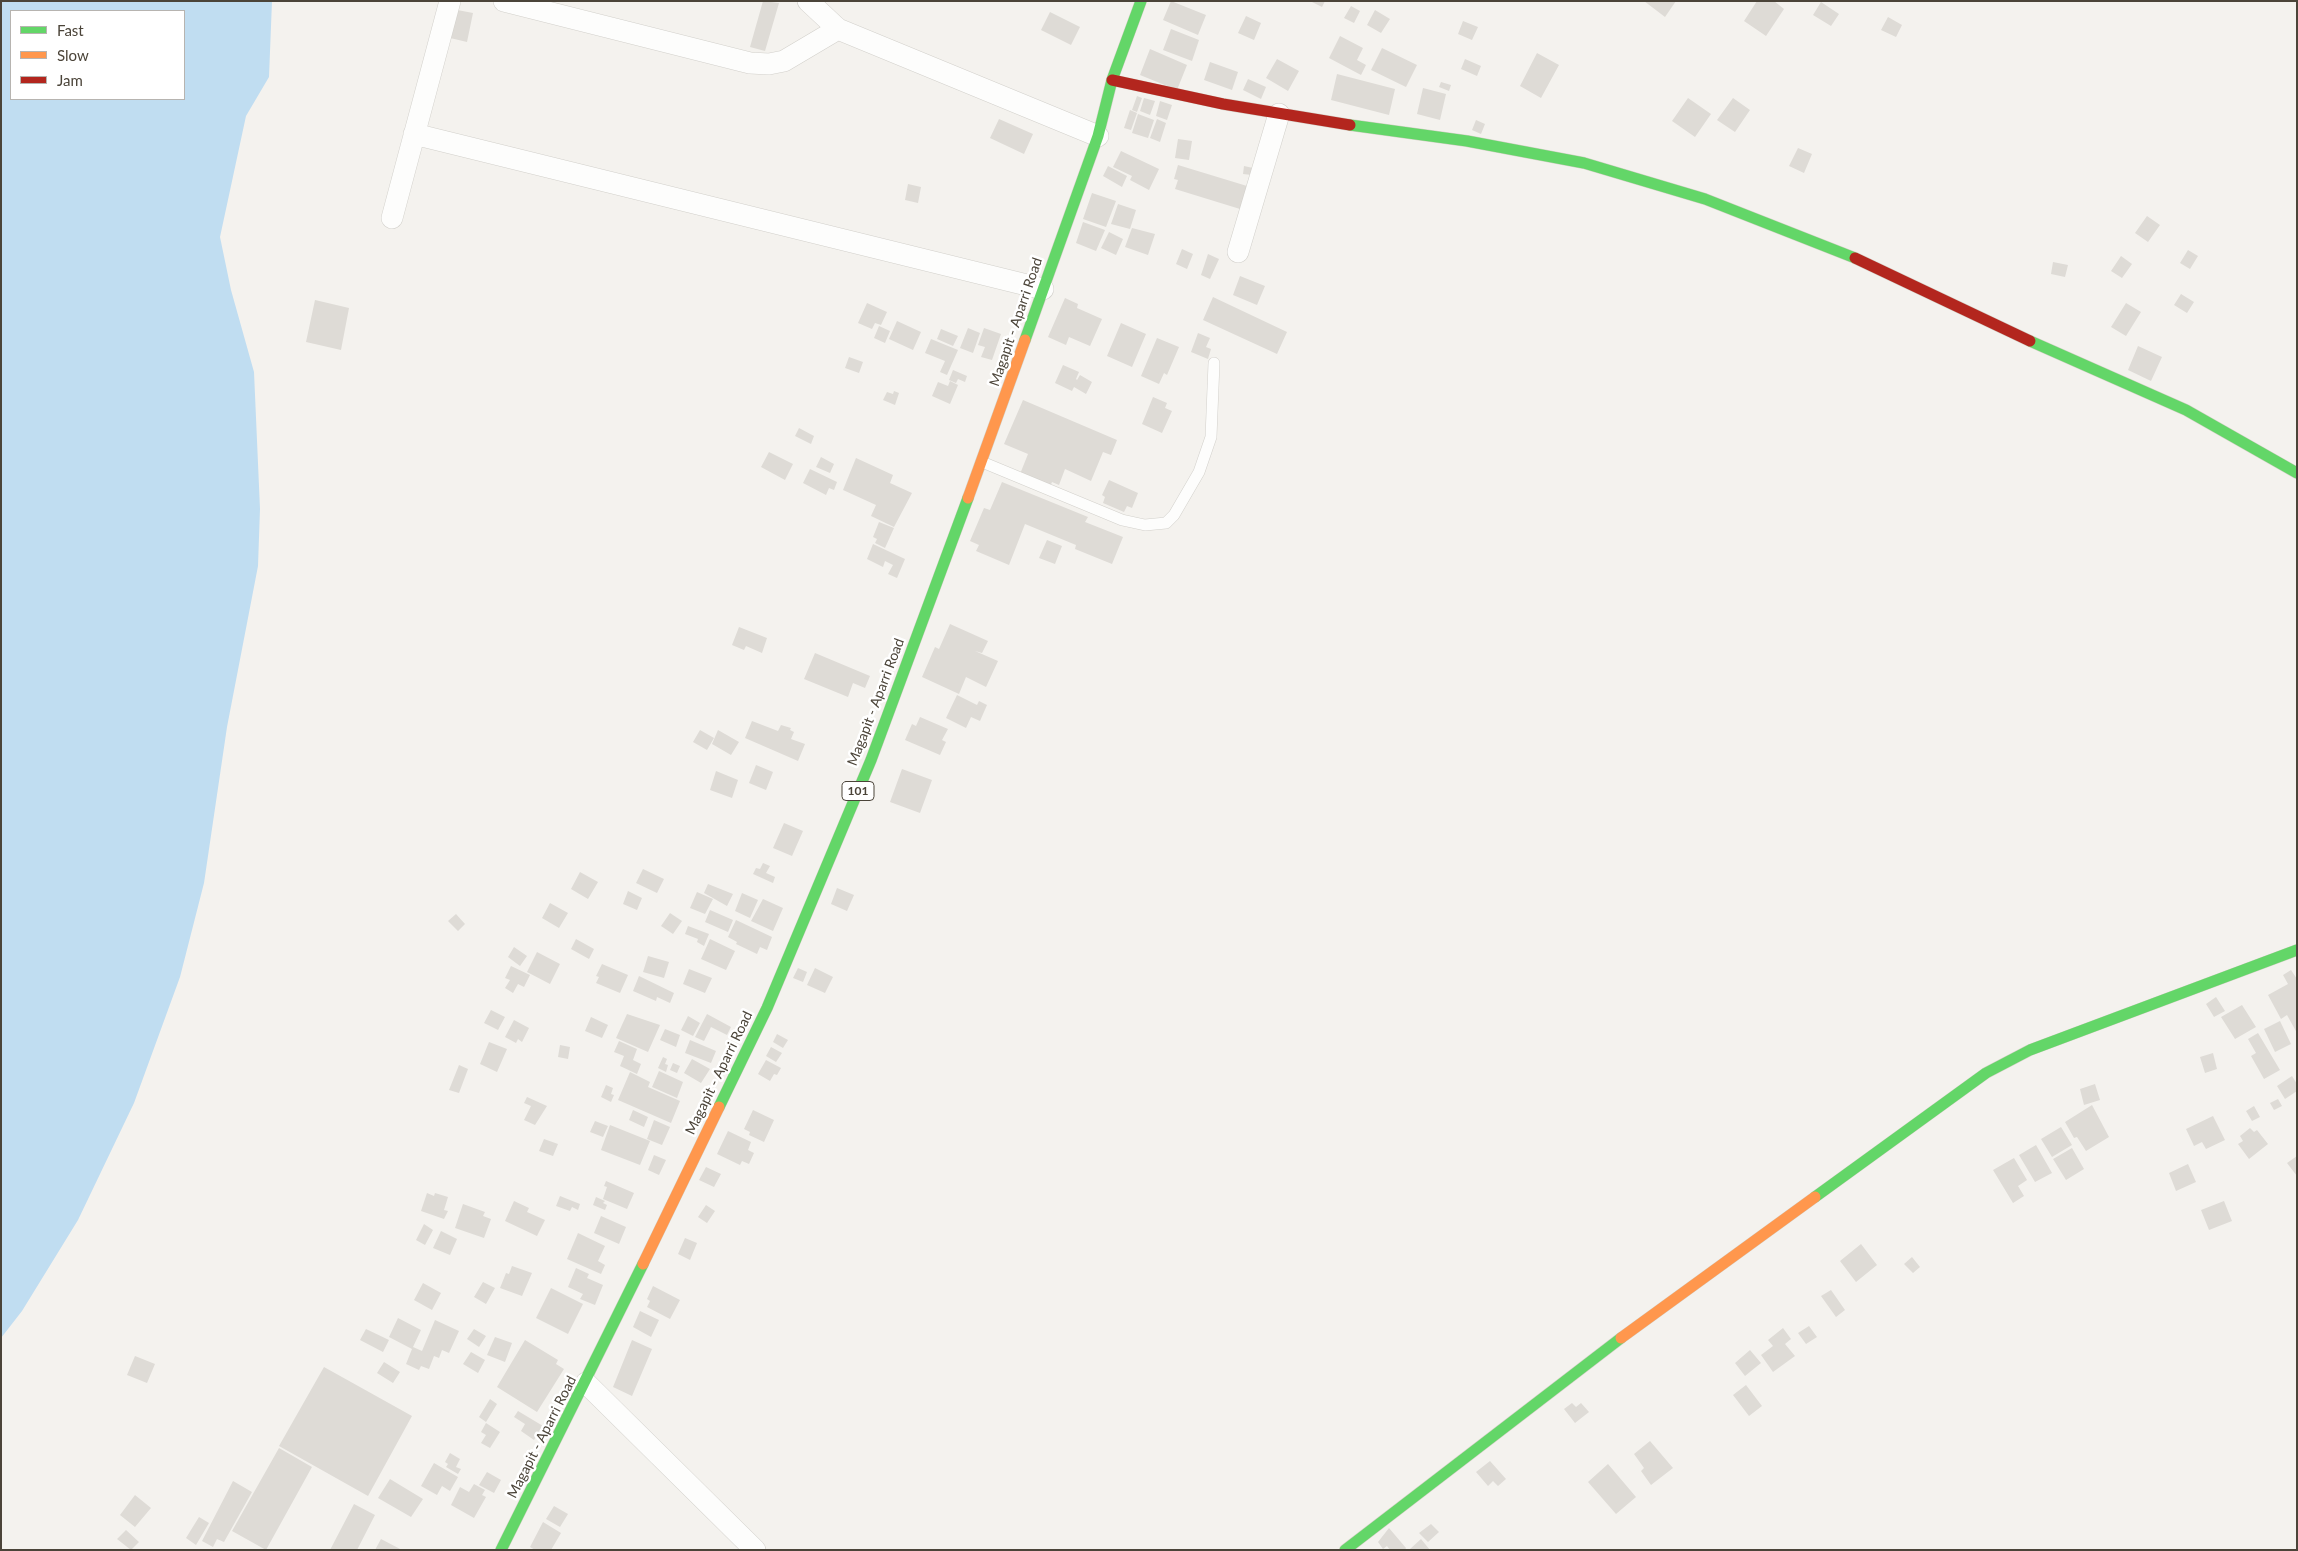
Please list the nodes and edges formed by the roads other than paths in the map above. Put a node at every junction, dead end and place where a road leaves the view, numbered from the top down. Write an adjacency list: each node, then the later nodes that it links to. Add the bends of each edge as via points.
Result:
1 (450, 1): 8 (street)
2 (504, 1): 5 (street, via 750,63 784,61)
3 (808, 1): 5 (street)
4 (1141, 1): 6 (street, Magapit - Aparri Road / 101)
5 (838, 29): 9 (street)
6 (1112, 80): 7 (street); 9 (street, Magapit - Aparri Road / 101)
7 (1279, 114): 11 (street); 15 (street, via 1467,141 1584,163 1705,199 1857,259 2055,353 2186,410)
8 (414, 134): 10 (street); 12 (street)
9 (1098, 136): 12 (street, Magapit - Aparri Road / 101)
10 (392, 218)
11 (1238, 252)
12 (1044, 289): 14 (street, Magapit - Aparri Road / 101)
13 (1214, 363): 14 (lane, via 1211,436 1199,472 1166,523 1144,526 1122,520)
14 (982, 462): 17 (street, Magapit - Aparri Road / 101, via 871,760 767,1008)
15 (2297, 474)
16 (2297, 950): 20 (street, via 2082,1029 2030,1050 1986,1073 1635,1328)
17 (586, 1383): 18 (street, Magapit - Aparri Road / 101); 19 (street)
18 (501, 1550)
19 (755, 1550)
20 (1345, 1550)

